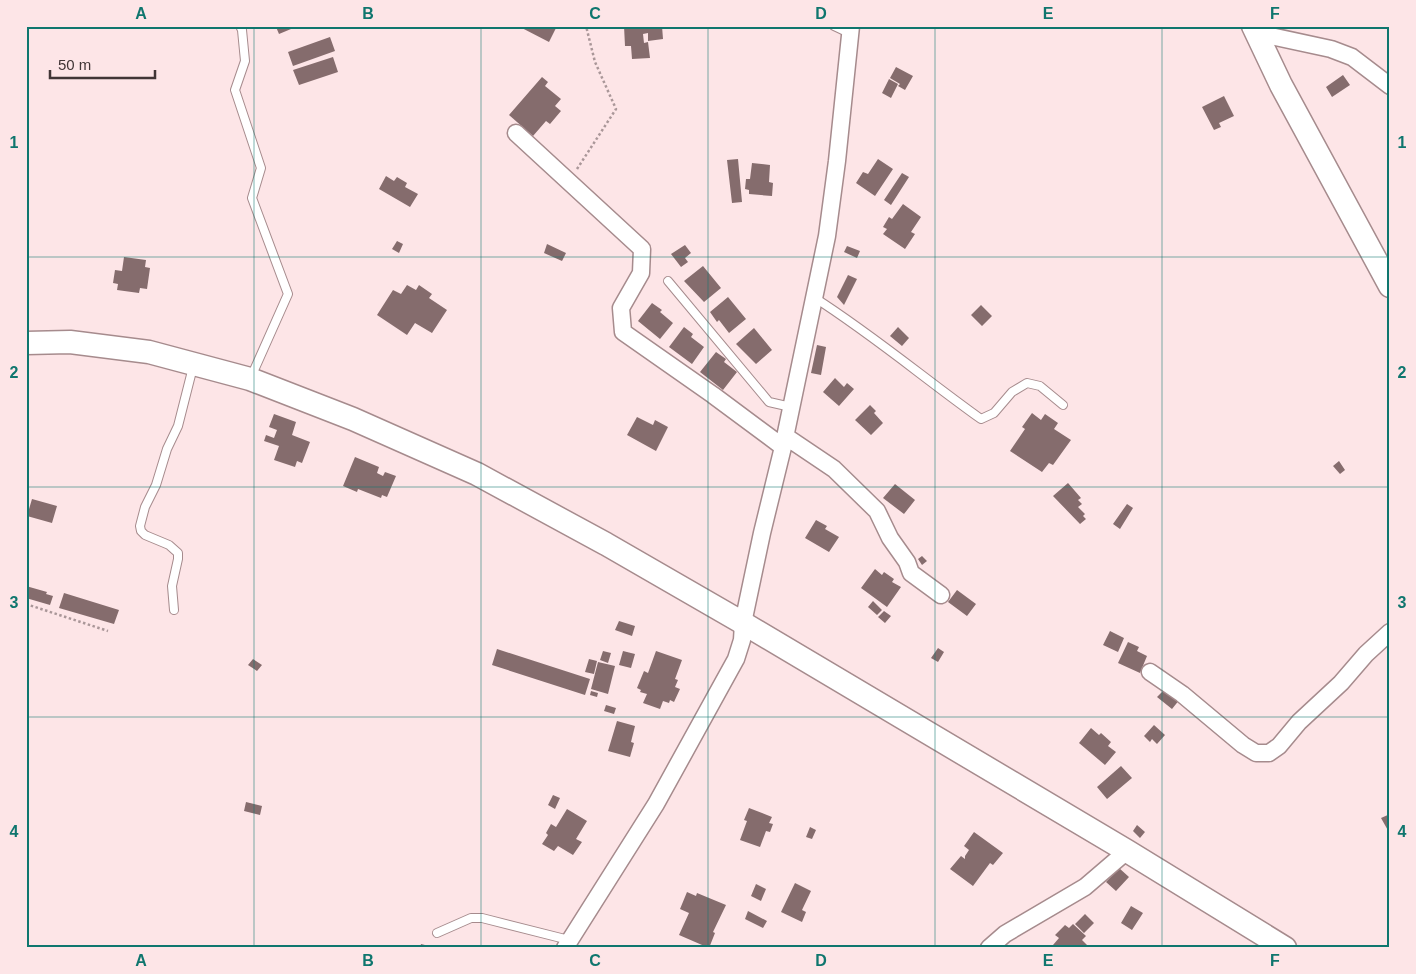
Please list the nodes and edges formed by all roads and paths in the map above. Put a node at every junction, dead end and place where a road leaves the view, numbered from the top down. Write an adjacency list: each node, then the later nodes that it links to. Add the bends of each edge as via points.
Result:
1 (240, 26): 14 (lane, via 245,61 235,90 261,168 252,198 288,294)
2 (586, 26): 8 (path, via 594,62 616,110)
3 (834, 26): 4 (lane)
4 (851, 30): 11 (street, via 838,161)
5 (1255, 30): 6 (street, via 1331,49 1352,58); 10 (street, via 1281,85)
6 (1390, 86)
7 (516, 133): 8 (street)
8 (569, 180): 17 (street, via 642,249 641,273 620,308 623,332)
9 (668, 281): 16 (lane, via 770,402)
10 (1390, 286)
11 (815, 298): 15 (lane, via 899,356 922,377 981,419 994,413 1012,392 1027,383 1040,386); 16 (street)
12 (26, 343): 13 (street, via 70,342 149,352)
13 (194, 363): 14 (street); 20 (lane, via 178,426 140,526 146,535 178,553 172,586)
14 (250, 378): 21 (street, via 353,418 477,474)
15 (1063, 405)
16 (791, 407): 17 (street)
17 (784, 441): 18 (street, via 834,469 877,511 890,538 908,562 911,573); 21 (street)
18 (941, 595)
19 (26, 604): 22 (path)
20 (174, 610)
21 (743, 623): 25 (street); 27 (street, via 736,660 656,804)
22 (108, 631)
23 (1390, 632): 24 (street, via 1269,753 1256,753 1243,745)
24 (1150, 672)
25 (1127, 851): 28 (street, via 1080,890 1005,934); 29 (street)
26 (437, 933): 27 (lane, via 471,918 482,918)
27 (567, 944)
28 (988, 948)
29 (1285, 948)

